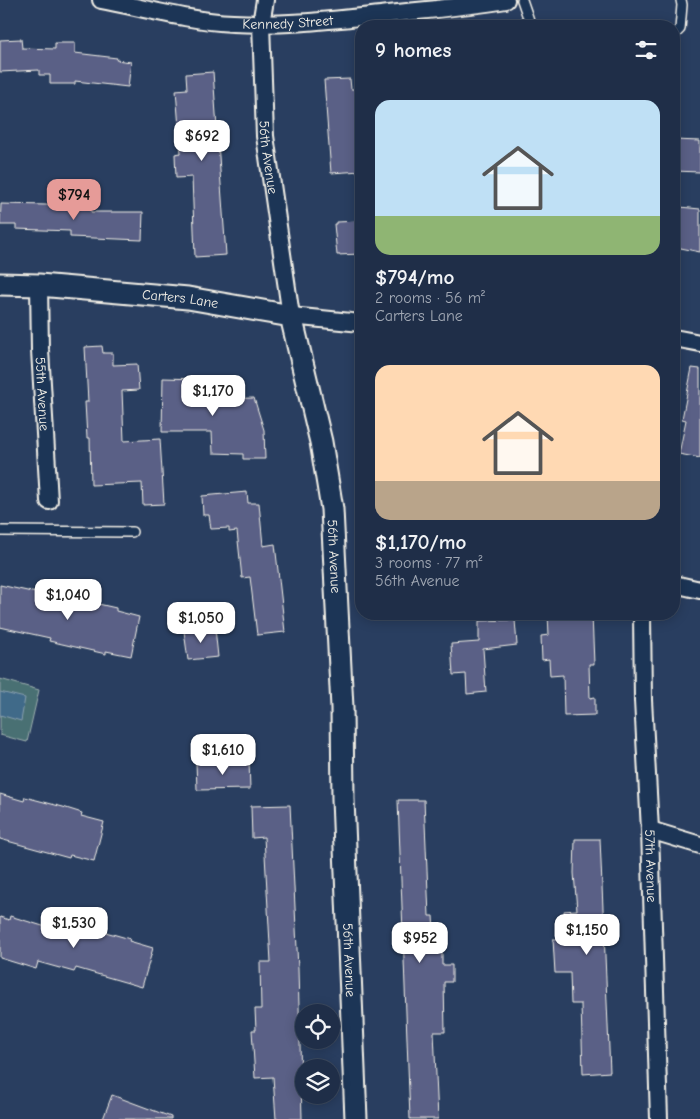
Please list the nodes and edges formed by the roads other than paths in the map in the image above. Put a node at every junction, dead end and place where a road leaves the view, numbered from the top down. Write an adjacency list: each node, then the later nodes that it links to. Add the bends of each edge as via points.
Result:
1 (101, 0): 7 (street, Kennedy Street, via 208,21)
2 (265, 0): 7 (street, 56th Avenue)
3 (506, 0): 7 (street, Kennedy Street, via 328,20)
4 (522, 0): 6 (lane)
5 (681, 0): 8 (lane)
6 (529, 20)
7 (261, 24): 11 (street, 56th Avenue, via 265,136)
8 (680, 28)
9 (0, 284): 10 (street, Carters Lane)
10 (39, 285): 11 (street, Carters Lane, via 188,298); 15 (street, 55th Avenue)
11 (292, 316): 12 (street, Carters Lane); 23 (street, 56th Avenue, via 321,442 332,509 342,698)
12 (355, 321)
13 (680, 339): 14 (street)
14 (700, 344)
15 (49, 501)
16 (0, 531): 17 (lane)
17 (132, 532)
18 (680, 585): 19 (street)
19 (700, 590)
20 (642, 620): 21 (street, 57th Avenue)
21 (650, 830): 22 (street); 24 (street, 57th Avenue)
22 (700, 844)
23 (356, 1119)
24 (659, 1119)

